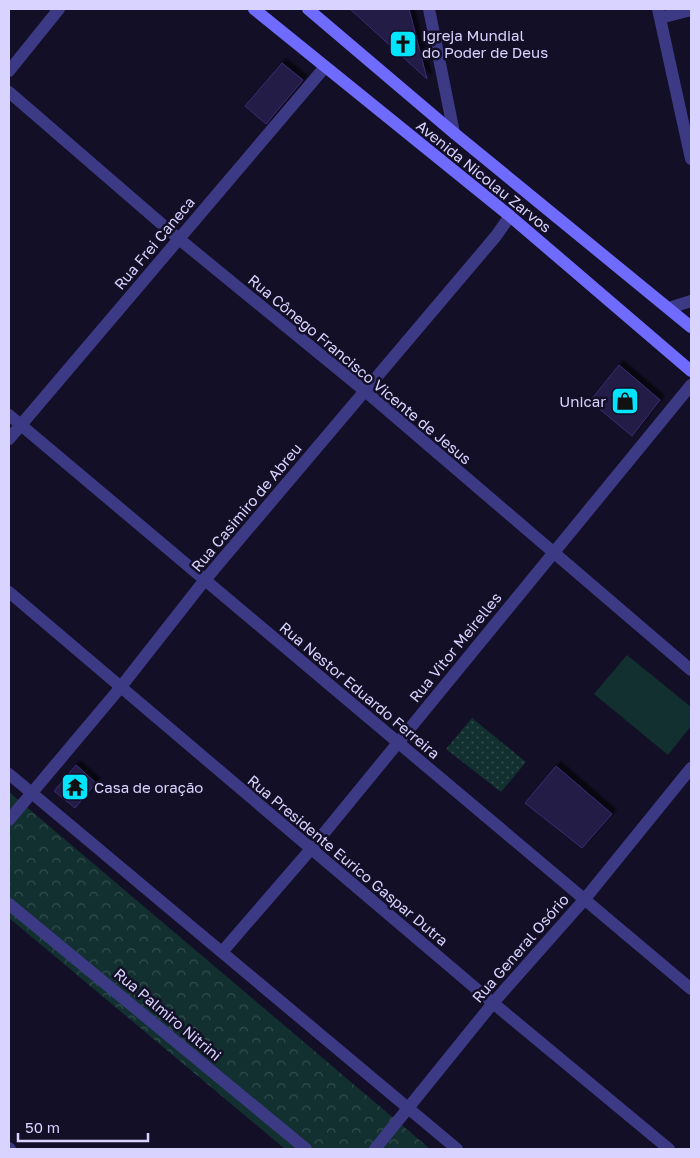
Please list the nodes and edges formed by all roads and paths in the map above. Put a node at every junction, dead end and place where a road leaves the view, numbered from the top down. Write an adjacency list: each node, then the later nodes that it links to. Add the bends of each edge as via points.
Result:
1 (60, 9): 8 (street)
2 (254, 9): 7 (main road, Avenida Nicolau Zarvos)
3 (308, 9): 10 (main road, Avenida Nicolau Zarvos)
4 (429, 9): 10 (street)
5 (691, 10): 6 (street)
6 (659, 13): 11 (street)
7 (325, 68): 12 (main road, Avenida Nicolau Zarvos); 13 (street, Rua Frei Caneca)
8 (9, 71)
9 (9, 92): 13 (street, Rua Cônego Francisco Vicente de Jesus)
10 (454, 133): 15 (main road, Avenida Nicolau Zarvos)
11 (691, 159)
12 (510, 216): 17 (main road, Avenida Nicolau Zarvos); 19 (street, Rua Casimiro de Abreu)
13 (178, 239): 19 (street, Rua Cônego Francisco Vicente de Jesus); 21 (street, Rua Frei Caneca)
14 (691, 301): 15 (street)
15 (669, 308): 16 (main road, Avenida Nicolau Zarvos)
16 (691, 327)
17 (691, 371)
18 (691, 385): 23 (street, Rua Vitor Meirelles)
19 (365, 391): 23 (street, Rua Cônego Francisco Vicente de Jesus); 24 (street, Rua Casimiro de Abreu)
20 (9, 415): 21 (street, Rua Nestor Eduardo Ferreira)
21 (21, 425): 22 (street, Rua Frei Caneca); 24 (street, Rua Nestor Eduardo Ferreira)
22 (9, 439)
23 (554, 553): 26 (street, Rua Cônego Francisco Vicente de Jesus); 28 (street, Rua Vitor Meirelles)
24 (204, 581): 27 (street, Rua Casimiro de Abreu); 28 (street, Rua Nestor Eduardo Ferreira)
25 (9, 592): 27 (street, Rua Presidente Eurico Gaspar Dutra)
26 (691, 670)
27 (120, 688): 31 (street, Rua Casimiro de Abreu); 33 (street, Rua Presidente Eurico Gaspar Dutra)
28 (398, 743): 33 (street, Rua Vitor Meirelles); 34 (street, Rua Nestor Eduardo Ferreira)
29 (691, 768): 34 (street, Rua General Osório)
30 (9, 774): 31 (street)
31 (30, 794): 32 (street, Rua Casimiro de Abreu); 36 (street)
32 (9, 820)
33 (311, 849): 36 (street, Rua Vitor Meirelles); 38 (street, Rua Presidente Eurico Gaspar Dutra)
34 (584, 900): 37 (street, Rua Nestor Eduardo Ferreira); 38 (street, Rua General Osório)
35 (9, 904): 40 (street, Rua Palmiro Nitrini)
36 (222, 952): 39 (street)
37 (691, 989)
38 (493, 1003): 39 (street, Rua General Osório); 43 (street, Rua Presidente Eurico Gaspar Dutra)
39 (409, 1110): 41 (street, Rua General Osório); 42 (street)
40 (306, 1149)
41 (375, 1149)
42 (457, 1149)
43 (669, 1149)

